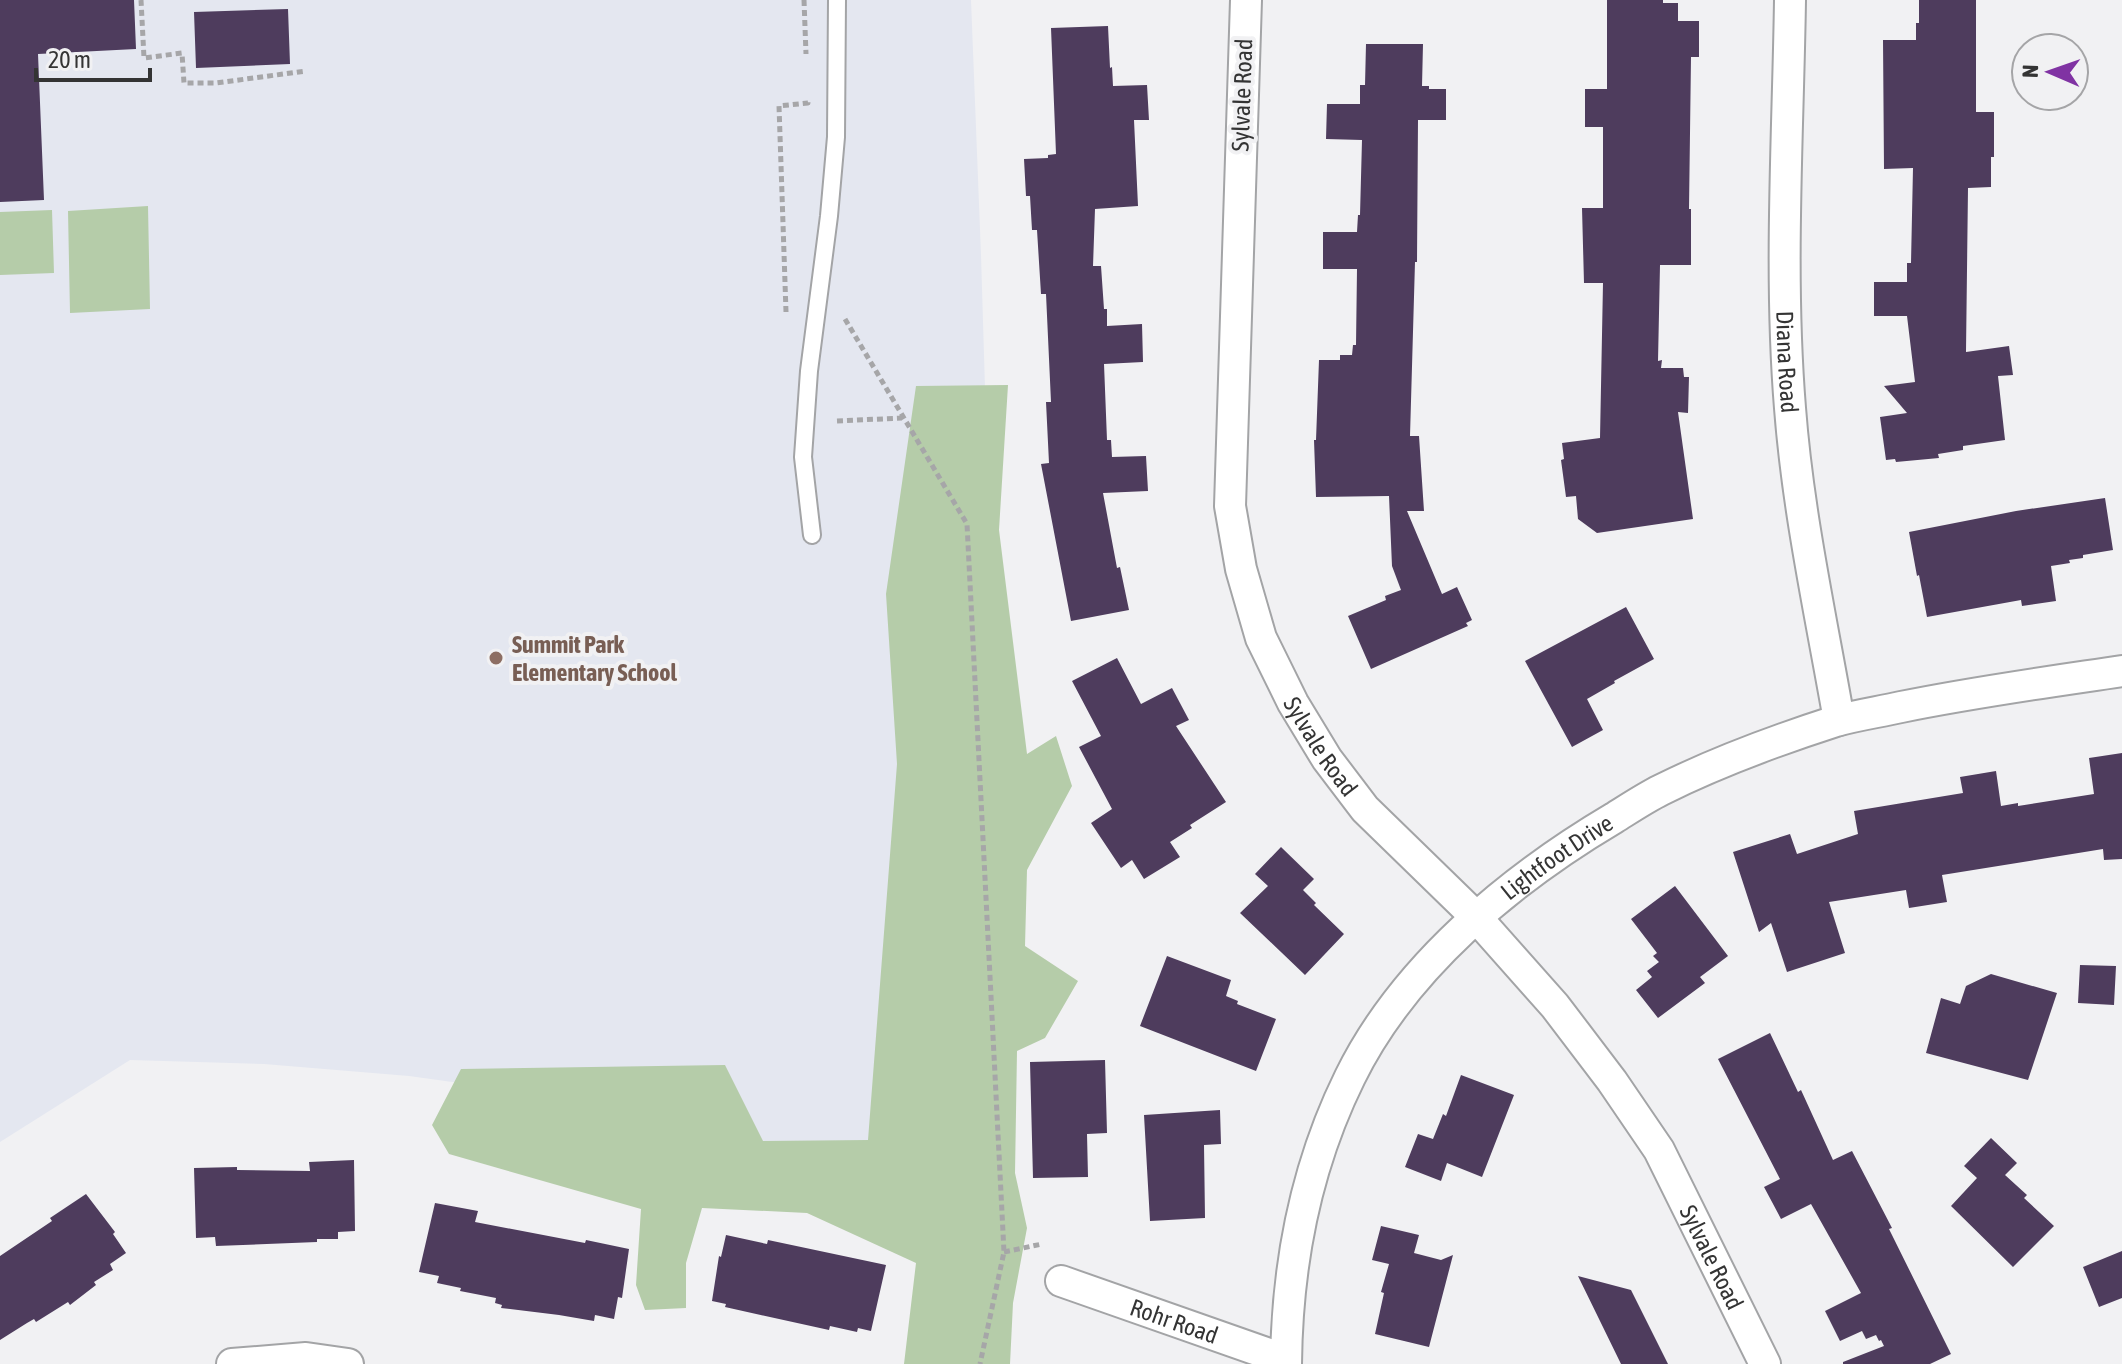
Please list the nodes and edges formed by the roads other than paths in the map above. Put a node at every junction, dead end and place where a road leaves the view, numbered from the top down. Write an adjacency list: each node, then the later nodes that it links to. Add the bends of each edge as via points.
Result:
1 (837, 0): 4 (lane, via 836,137 803,457)
2 (1246, 0): 7 (street, Sylvale Road, via 1230,506 1241,569 1261,638 1327,759 1365,809)
3 (1790, 0): 6 (street, Diana Road, via 1785,300 1790,408 1801,506)
4 (812, 535)
5 (2122, 671): 6 (street, Lightfoot Drive)
6 (1839, 720): 7 (street, Lightfoot Drive, via 1740,754 1660,790 1535,868)
7 (1476, 917): 9 (street, Lightfoot Drive, via 1420,974 1350,1076 1322,1143 1300,1220 1289,1287); 12 (street, Sylvale Road, via 1555,1006 1659,1150)
8 (1061, 1281): 9 (street, Rohr Road)
9 (1286, 1362)
10 (232, 1364): 11 (street, via 306,1358)
11 (348, 1364)
12 (1765, 1364)

